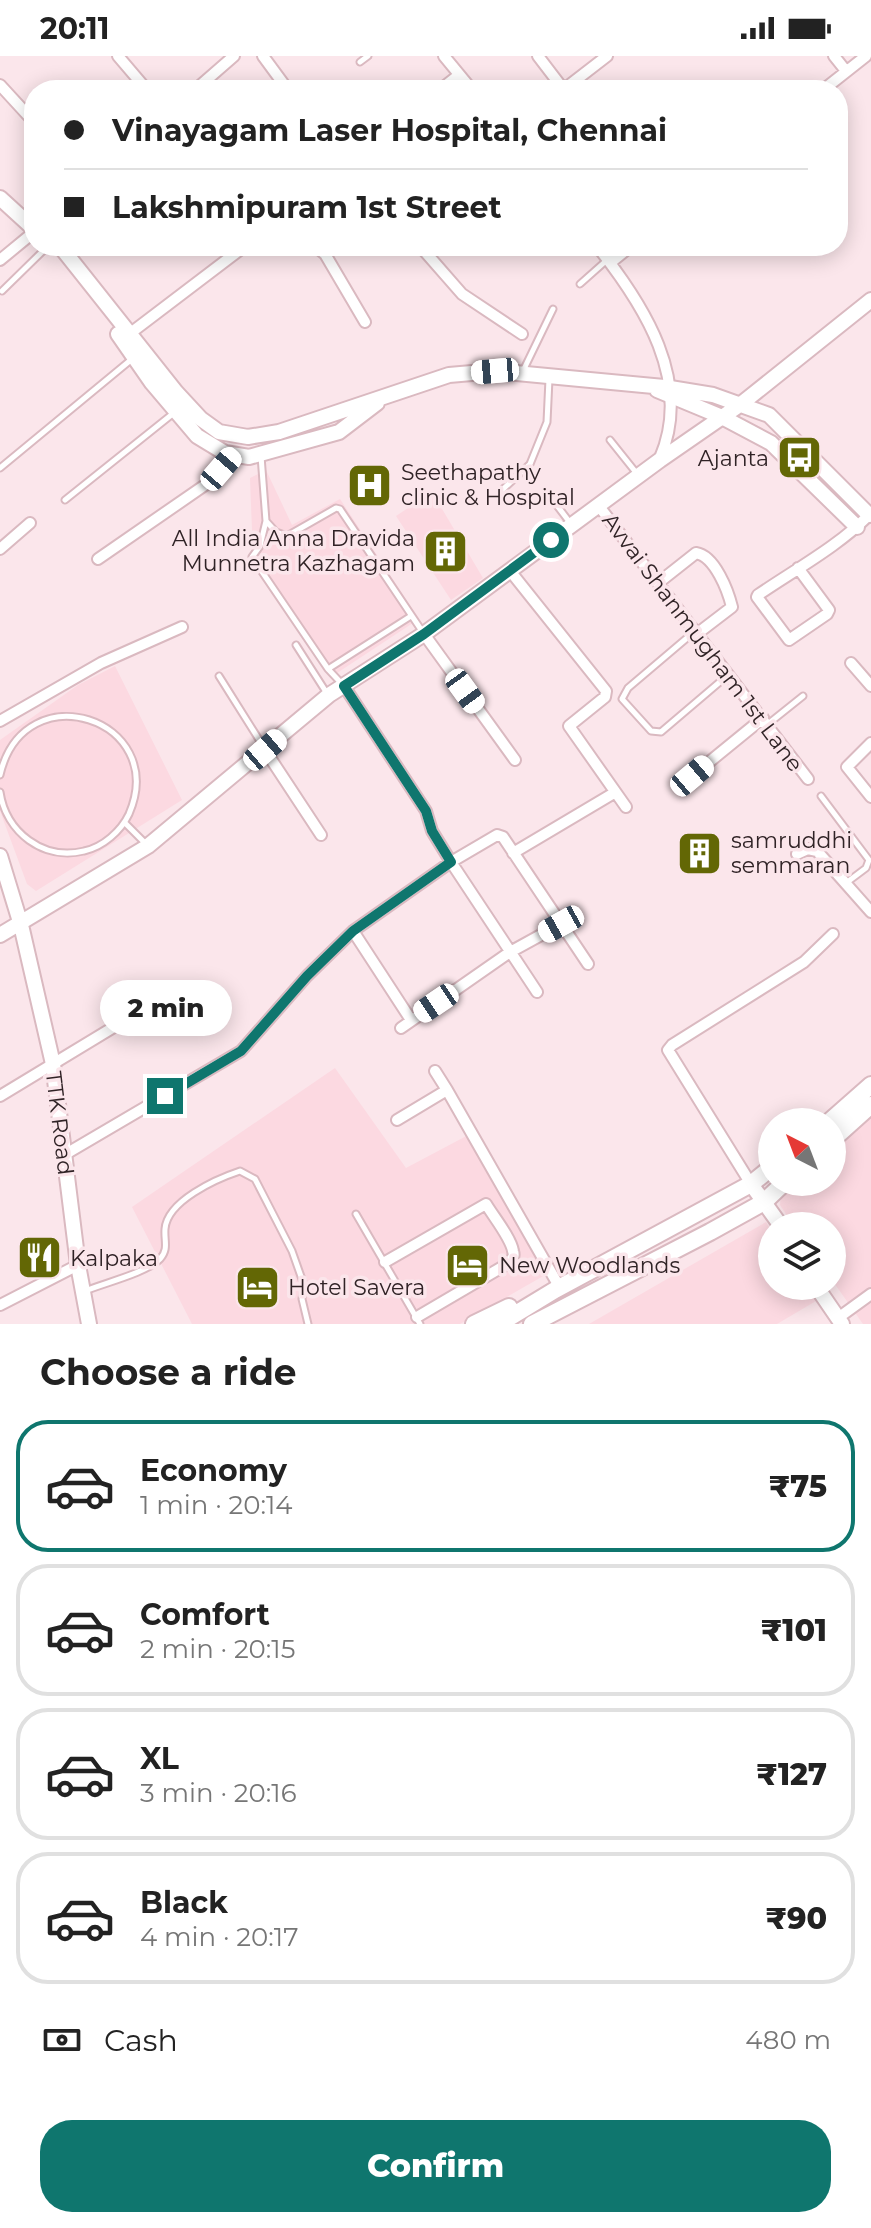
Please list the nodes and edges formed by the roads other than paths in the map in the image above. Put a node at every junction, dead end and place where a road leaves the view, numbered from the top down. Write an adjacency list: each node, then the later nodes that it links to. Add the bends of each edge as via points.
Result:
1 (118, 56): 13 (street)
2 (234, 56): 14 (street)
3 (263, 56): 15 (street)
4 (368, 56): 10 (lane)
5 (444, 56): 12 (street)
6 (538, 56): 18 (street)
7 (607, 56): 19 (street)
8 (834, 56): 11 (street)
9 (866, 56): 11 (street)
10 (360, 62)
11 (846, 71): 20 (street)
12 (459, 75): 16 (street); 17 (street)
13 (138, 80)
14 (206, 80)
15 (281, 80)
16 (453, 80)
17 (463, 80)
18 (556, 80)
19 (577, 80)
20 (835, 80)
21 (0, 85): 22 (street)
22 (24, 111)
23 (0, 189): 25 (main road)
24 (0, 198): 26 (main road)
25 (24, 209)
26 (24, 223)
27 (24, 240): 36 (street)
28 (39, 256): 39 (lane)
29 (58, 256): 44 (main road)
30 (67, 256): 44 (main road)
31 (232, 256): 44 (street)
32 (326, 256): 42 (street)
33 (429, 256): 43 (street, via 462,294)
34 (605, 256): 37 (street)
35 (616, 256): 37 (street)
36 (0, 260)
37 (609, 261): 38 (lane); 48 (street, via 651,324 669,369)
38 (580, 284)
39 (2, 291)
40 (871, 300): 50 (main road)
41 (553, 309): 46 (lane)
42 (365, 322)
43 (522, 334)
44 (126, 336): 45 (main road); 49 (main road, via 219,432 248,437 279,432)
45 (135, 357): 51 (main road); 57 (lane)
46 (522, 373): 47 (main road); 49 (main road, via 449,375)
47 (549, 374): 48 (main road); 59 (lane, via 543,433 530,464)
48 (664, 391): 50 (main road, via 713,395); 52 (main road); 56 (street, via 671,425)
49 (387, 396): 55 (main road, via 339,432)
50 (741, 404): 52 (main road); 63 (main road, via 769,415)
51 (175, 411): 54 (main road, via 197,436); 61 (lane)
52 (722, 417): 56 (main road); 67 (main road, via 771,443)
53 (610, 440): 58 (lane)
54 (233, 454): 55 (main road); 69 (street, via 208,483)
55 (261, 455): 64 (lane)
56 (660, 460): 58 (main road)
57 (0, 468)
58 (639, 476): 62 (main road)
59 (501, 491)
60 (552, 499): 66 (lane)
61 (65, 500)
62 (598, 505): 66 (main road); 72 (street, Avvai Shanmugham 1st Lane)
63 (870, 514): 67 (street)
64 (266, 521): 73 (lane, via 287,536 340,509); 79 (lane, via 254,562)
65 (30, 523): 68 (street)
66 (571, 524): 71 (main road)
67 (857, 527): 70 (street)
68 (0, 549)
69 (98, 559)
70 (798, 568): 70 (street, via 829,610 789,640 757,597)
71 (511, 572): 76 (main road); 95 (street, via 605,688 606,694 569,726)
72 (658, 583): 75 (street, Avvai Shanmugham 1st Lane); 75 (street, via 696,553 705,556 720,575 732,607)
73 (411, 616): 76 (lane); 79 (lane)
74 (182, 627): 86 (street, via 101,663)
75 (697, 632): 80 (street, Avvai Shanmugham 1st Lane); 80 (lane, via 628,688 622,699 657,733)
76 (424, 634): 82 (main road); 90 (street)
77 (296, 645): 84 (lane)
78 (851, 663): 83 (street)
79 (328, 669): 82 (lane)
80 (729, 675): 87 (street, Avvai Shanmugham 1st Lane)
81 (219, 676): 89 (lane)
82 (344, 686): 84 (main road); 105 (street, via 426,811)
83 (871, 686)
84 (329, 695): 89 (main road)
85 (803, 696): 87 (lane)
86 (0, 721)
87 (765, 721): 92 (street); 93 (street, Avvai Shanmugham 1st Lane)
88 (871, 743): 97 (street, via 847,767)
89 (265, 750): 100 (street); 101 (main road)
90 (515, 760)
91 (0, 775): 99 (lane, via 18,736 39,721 64,715 89,718 112,730 128,750 136,774 135,799)
92 (692, 776)
93 (808, 779)
94 (0, 792): 99 (lane, via 15,829 34,845 58,853 84,851 107,841)
95 (614, 793): 98 (street); 102 (street)
96 (821, 796): 106 (lane, via 869,860)
97 (871, 797)
98 (626, 807)
99 (125, 823): 101 (lane)
100 (321, 835)
101 (148, 846): 109 (main road)
102 (513, 853): 105 (street, via 497,835); 108 (street)
103 (797, 854): 106 (street, via 817,851)
104 (0, 856): 109 (main road, TTK Road)
105 (451, 862): 110 (street); 113 (street)
106 (845, 883): 107 (street)
107 (871, 912)
108 (561, 924): 113 (street); 114 (street)
109 (21, 925): 112 (main road); 119 (main road, TTK Road)
110 (353, 931): 117 (street); 128 (street, via 241,1051)
111 (833, 934): 130 (street, via 804,962 668,1050)
112 (0, 935)
113 (510, 952): 115 (street); 117 (street)
114 (588, 964)
115 (537, 992)
116 (137, 1013): 119 (street)
117 (411, 1020): 118 (street)
118 (401, 1028)
119 (53, 1064): 123 (street); 128 (main road, TTK Road)
120 (435, 1071): 122 (street)
121 (871, 1085): 125 (main road)
122 (447, 1090): 126 (street); 131 (street)
123 (0, 1096)
124 (871, 1105): 127 (main road)
125 (845, 1108)
126 (397, 1120)
127 (846, 1127)
128 (64, 1155): 138 (main road, TTK Road)
129 (758, 1178): 130 (main road)
130 (751, 1184): 133 (main road); 139 (main road)
131 (504, 1190): 134 (street); 139 (street)
132 (770, 1196): 133 (main road)
133 (764, 1202): 135 (main road); 145 (main road)
134 (486, 1204): 137 (street); 146 (street, via 513,1257)
135 (771, 1212)
136 (356, 1214): 137 (lane)
137 (385, 1262): 146 (lane)
138 (78, 1265): 140 (main road, TTK Road); 144 (street)
139 (560, 1288): 142 (main road)
140 (83, 1292): 148 (main road, TTK Road); 149 (lane, via 157,1262 165,1252 171,1211 194,1193 240,1171 255,1179 290,1246 304,1285)
141 (871, 1294): 147 (street)
142 (541, 1299): 150 (main road, via 521,1301); 151 (main road)
143 (826, 1300): 147 (main road)
144 (0, 1305)
145 (563, 1308): 152 (main road); 153 (main road)
146 (418, 1321)
147 (840, 1321)
148 (89, 1324)
149 (308, 1324)
150 (474, 1324)
151 (499, 1324)
152 (532, 1324)
153 (551, 1324)

